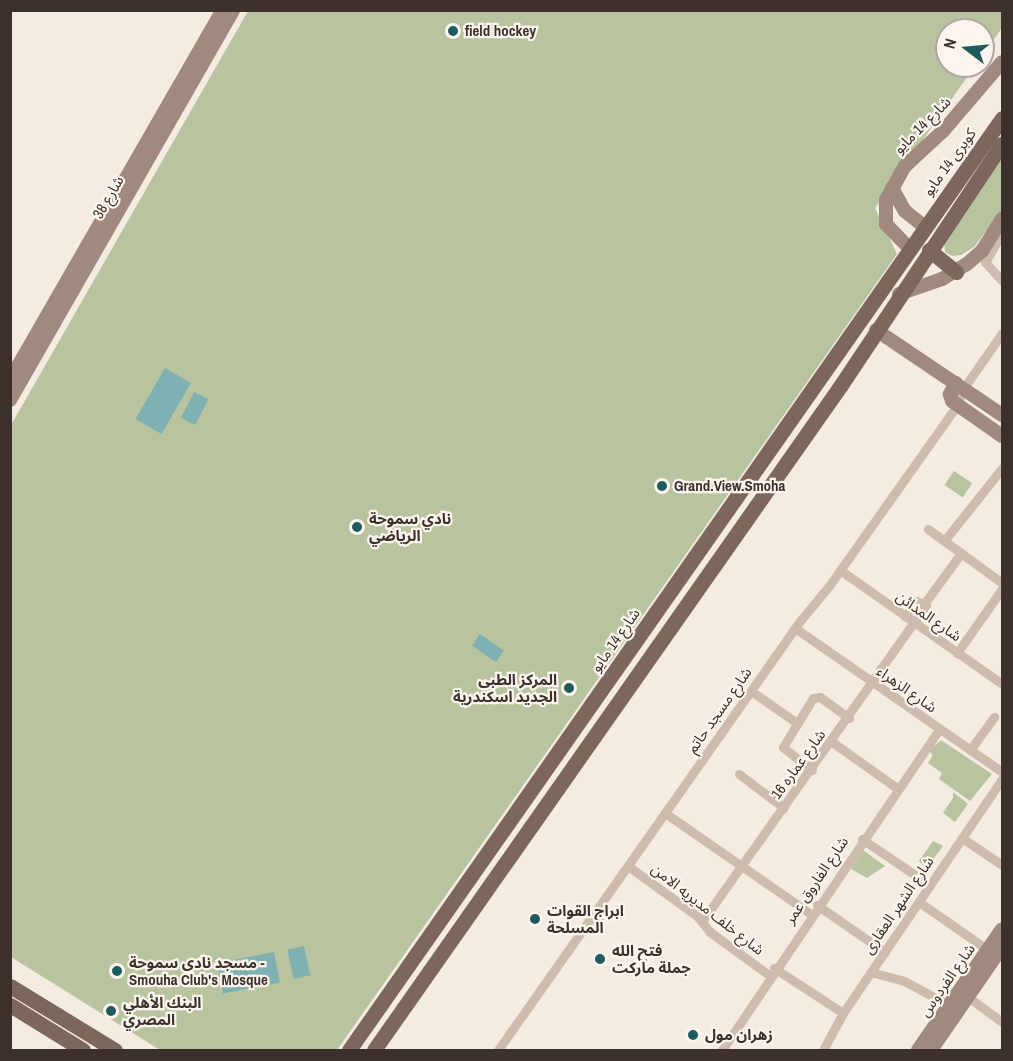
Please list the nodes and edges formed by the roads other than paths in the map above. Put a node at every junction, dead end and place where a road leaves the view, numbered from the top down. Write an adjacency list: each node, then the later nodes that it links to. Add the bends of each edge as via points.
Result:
1 (223, 10): 7 (street, شارع 38)
2 (233, 10): 7 (street, شارع 38)
3 (1002, 62): 6 (street, شارع 14 مايو, via 944,130 905,166)
4 (1002, 118): 9 (main road, كوبرى 14 مايو)
5 (1002, 144): 12 (main road)
6 (892, 188): 9 (street, via 905,211); 11 (street, شارع 14 مايو, via 884,215 896,238)
7 (124, 193): 18 (street, شارع 38); 20 (street, شارع 38)
8 (1002, 219): 13 (street, via 982,251)
9 (924, 226): 11 (main road, شارع 14 مايو)
10 (1002, 233): 14 (street, via 985,261)
11 (910, 249): 50 (main road, شارع 14 مايو)
12 (929, 250): 13 (main road); 15 (main road)
13 (956, 272): 15 (street)
14 (1002, 281)
15 (899, 294): 16 (main road)
16 (876, 330): 19 (street); 53 (main road)
17 (1002, 333): 19 (street)
18 (10, 380)
19 (959, 386): 21 (street, via 950,396); 22 (street)
20 (10, 400)
21 (957, 405): 23 (street); 28 (street, شارع مسجد حاتم)
22 (1002, 415)
23 (1002, 436)
24 (1002, 468): 26 (street)
25 (928, 529): 26 (street)
26 (944, 541): 27 (street)
27 (961, 553): 29 (street); 31 (street)
28 (840, 570): 32 (street, شارع المدائن); 34 (street, شارع مسجد حاتم)
29 (1002, 583)
30 (1002, 589): 35 (street)
31 (924, 604): 32 (street, via 916,601); 33 (street, شارع عماره 16, via 926,608)
32 (905, 617): 33 (street, شارع المدائن)
33 (915, 624): 35 (street, شارع المدائن); 36 (street, شارع عماره 16)
34 (795, 628): 36 (street, شارع الزهراء); 38 (street, شارع مسجد حاتم)
35 (957, 653): 37 (street, شارع المدائن)
36 (873, 684): 40 (street, شارع عماره 16); 42 (street, شارع الزهراء)
37 (1002, 684)
38 (751, 691): 41 (street); 52 (street, شارع مسجد حاتم)
39 (994, 717): 44 (street)
40 (849, 718): 41 (street, via 816,696); 43 (street, شارع عماره 16)
41 (797, 723): 45 (street, via 783,747)
42 (939, 729): 44 (street, شارع الزهراء); 49 (street, شارع الفاروق عمر)
43 (832, 742): 45 (street, شارع عماره 16); 49 (street)
44 (970, 750): 46 (street, شارع الزهراء)
45 (812, 770): 51 (street, شارع عماره 16)
46 (1002, 772)
47 (739, 774): 51 (street)
48 (1002, 778): 54 (street, شارع الشهر العقارى)
49 (897, 788): 55 (street, شارع الفاروق عمر)
50 (520, 808): 53 (main road, via 527,819); 77 (main road, شارع 14 مايو)
51 (784, 808): 58 (street, شارع عماره 16)
52 (665, 813): 57 (street, شارع مسجد حاتم); 58 (street)
53 (536, 822): 78 (main road)
54 (962, 838): 56 (street); 59 (street, شارع الشهر العقارى)
55 (862, 839): 59 (street); 61 (street, شارع الفاروق عمر)
56 (1002, 865)
57 (628, 866): 63 (street, شارع خلف مديريه الامن); 79 (street, شارع مسجد حاتم)
58 (742, 866): 62 (street); 63 (street, شارع عماره 16)
59 (930, 885): 60 (street, شارع الشهر العقارى)
60 (919, 902): 65 (street); 66 (street, شارع الشهر العقارى)
61 (817, 905): 62 (street, شارع الفاروق عمر); 66 (street)
62 (811, 914): 67 (street, شارع الفاروق عمر)
63 (703, 920): 67 (street, شارع خلف مديريه الامن, via 710,932)
64 (1002, 928): 65 (street, شارع الفردوس)
65 (995, 951): 70 (street, شارع الفردوس); 71 (street, شارع الفردوس)
66 (885, 952): 68 (street, شارع الشهر العقارى)
67 (772, 972): 73 (street, شارع خلف مديريه الامن); 80 (street, شارع الفاروق عمر)
68 (871, 972): 71 (street, via 904,981); 73 (street, شارع الشهر العقارى)
69 (10, 986): 76 (main road)
70 (968, 997): 74 (street); 83 (street, شارع الفردوس)
71 (949, 1005): 82 (street, شارع الفردوس)
72 (12, 1009): 75 (main road)
73 (843, 1013): 81 (street, شارع الشهر العقارى)
74 (1002, 1022)
75 (81, 1050)
76 (115, 1050)
77 (349, 1050)
78 (374, 1050)
79 (498, 1050)
80 (722, 1050)
81 (823, 1050)
82 (918, 1050)
83 (931, 1050)

